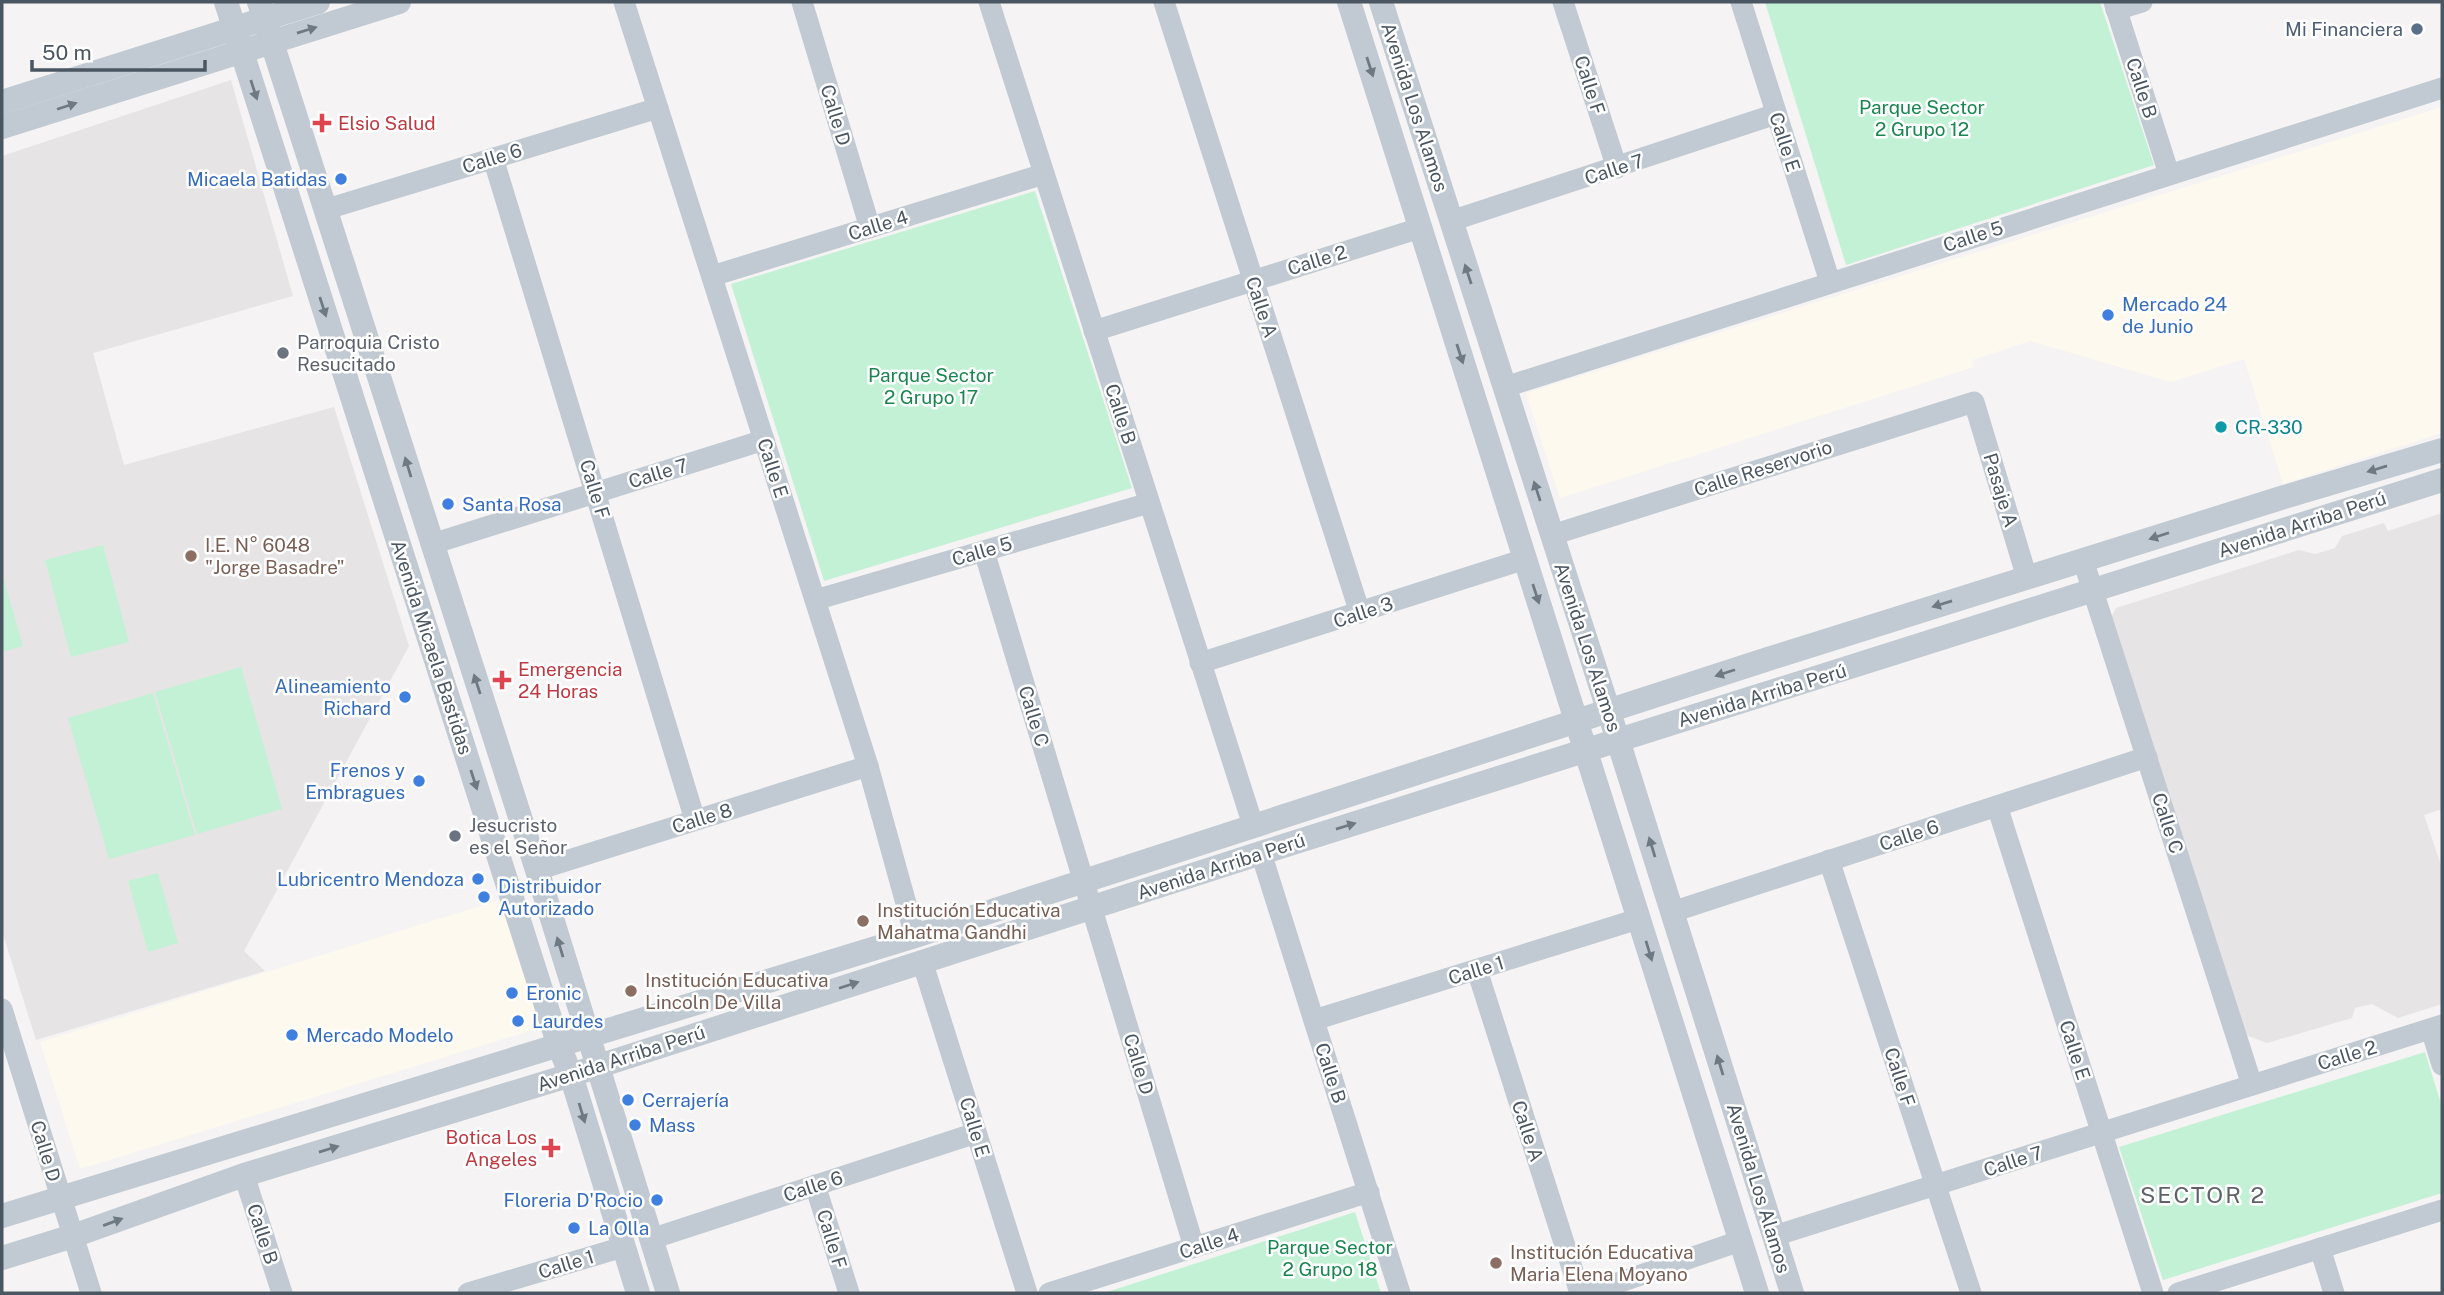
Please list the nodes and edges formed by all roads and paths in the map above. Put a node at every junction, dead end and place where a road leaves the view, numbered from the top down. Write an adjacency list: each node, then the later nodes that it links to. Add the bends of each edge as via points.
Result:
1 (226, 2): 15 (street, Avenida Micaela Bastidas)
2 (318, 2): 14 (street)
3 (398, 2): 14 (street, one-way to 3)
4 (624, 2): 18 (street, Calle E)
5 (802, 2): 27 (street, Calle D)
6 (989, 2): 23 (street, Calle B)
7 (1164, 2): 30 (street, Calle A)
8 (1349, 2): 28 (street, Avenida Los Alamos, one-way to 28)
9 (1381, 2): 26 (street, Avenida Los Alamos)
10 (1563, 2): 22 (street, Calle F)
11 (1741, 2): 19 (street, Calle E)
12 (2142, 2): 13 (street)
13 (2115, 6): 24 (street, Calle B)
14 (265, 21): 15 (street); 25 (street, Avenida Micaela Bastidas)
15 (238, 40): 17 (street); 20 (street, one-way to 15); 74 (street, Avenida Micaela Bastidas, one-way to 74)
16 (2442, 88): 24 (street, Calle 5)
17 (2, 102)
18 (658, 108): 21 (street, Calle 6); 29 (street, Calle E)
19 (1776, 114): 22 (street, Calle 7); 31 (street, Calle E)
20 (2, 127)
21 (493, 158): 25 (street, Calle 6); 38 (street, Calle F)
22 (1617, 168): 26 (street, Calle 7)
23 (1044, 174): 27 (street, Calle 4); 32 (street, Calle B)
24 (2169, 174): 31 (street, Calle 5)
25 (327, 209): 41 (street, Avenida Micaela Bastidas, one-way to 25)
26 (1451, 221): 33 (street, Avenida Los Alamos, one-way to 26)
27 (870, 228): 29 (street, Calle 4)
28 (1420, 228): 30 (street, Calle 2); 43 (street, Avenida Los Alamos, one-way to 43)
29 (712, 276): 35 (street, Calle E)
30 (1253, 281): 32 (street, Calle 2); 48 (street, Calle A)
31 (1830, 282): 33 (street, Calle 5)
32 (1094, 331): 39 (street, Calle B)
33 (1505, 387): 40 (street, Avenida Los Alamos, one-way to 33)
34 (1974, 402): 40 (street, Calle Reservorio); 45 (street, Pasaje A)
35 (764, 440): 38 (street, Calle 7); 47 (street, Calle E)
36 (2442, 450): 44 (street, Avenida Arriba Perú, one-way to 44)
37 (2442, 480): 46 (street, Avenida Arriba Perú)
38 (597, 493): 41 (street, Calle 7); 57 (street, Calle F)
39 (1149, 503): 42 (street, Calle 5); 49 (street, Calle B)
40 (1552, 535): 50 (street, Avenida Los Alamos)
41 (432, 544): 61 (street, Avenida Micaela Bastidas, one-way to 41)
42 (984, 551): 47 (street, Calle 5); 62 (street, Calle C)
43 (1525, 559): 48 (street, Calle 3); 51 (street, Avenida Los Alamos, one-way to 51)
44 (2083, 560): 45 (street, Avenida Arriba Perú); 46 (street, Calle C)
45 (2027, 578): 50 (street, Avenida Arriba Perú, one-way to 50)
46 (2092, 591): 52 (street, Avenida Arriba Perú); 54 (street, Calle C)
47 (815, 600): 55 (street, Calle E)
48 (1360, 613): 49 (street, Calle 3)
49 (1200, 663): 58 (street, Calle B)
50 (1609, 711): 51 (street, Avenida Arriba Perú); 52 (street, Avenida Los Alamos)
51 (1577, 721): 53 (street, Avenida Los Alamos); 58 (street, Avenida Arriba Perú)
52 (1618, 740): 53 (street, Avenida Arriba Perú); 64 (street, Avenida Los Alamos, one-way to 52)
53 (1587, 751): 59 (street, Avenida Arriba Perú, one-way to 53); 65 (street, Avenida Los Alamos)
54 (2147, 757): 56 (street, Calle 6); 78 (street, Calle C)
55 (868, 766): 57 (street, Calle 8); 66 (street, Calle E)
56 (1997, 806): 60 (street, Calle 6); 80 (street, Calle E)
57 (695, 820): 61 (street, Calle 8)
58 (1253, 825): 62 (street, Avenida Arriba Perú)
59 (1261, 853): 63 (street, Avenida Arriba Perú); 70 (street, Calle B)
60 (1829, 860): 64 (street, Calle 6); 83 (street, Calle F)
61 (537, 870): 72 (street, Avenida Micaela Bastidas, one-way to 61)
62 (1084, 881): 63 (street, Calle D); 66 (street, Avenida Arriba Perú)
63 (1091, 907): 67 (street, Avenida Arriba Perú); 93 (street, Calle D)
64 (1672, 912): 89 (street, Avenida Los Alamos, one-way to 64)
65 (1639, 919): 68 (street, Calle 1); 91 (street, Avenida Los Alamos, one-way to 91)
66 (915, 936): 72 (street, Avenida Arriba Perú)
67 (922, 961): 76 (street, Avenida Arriba Perú, one-way to 67); 79 (street, Calle E)
68 (1476, 970): 70 (street, Calle 1); 105 (street, Calle A)
69 (2, 1009): 73 (street, Calle D)
70 (1314, 1020): 84 (street, Calle B)
71 (2437, 1027): 75 (street); 78 (street, Calle 2)
72 (587, 1037): 74 (street, Avenida Arriba Perú); 76 (street, Avenida Micaela Bastidas)
73 (6, 1039): 85 (street, Calle D)
74 (559, 1046): 77 (street, Avenida Micaela Bastidas); 85 (street, Avenida Arriba Perú)
75 (2442, 1065)
76 (597, 1067): 77 (street, Avenida Arriba Perú); 90 (street, Avenida Micaela Bastidas)
77 (570, 1075): 81 (street, Avenida Arriba Perú, one-way to 77); 92 (street, Avenida Micaela Bastidas, one-way to 92)
78 (2252, 1085): 80 (street, Calle 7)
79 (976, 1133): 82 (street, Calle 6); 102 (street, Calle E)
80 (2101, 1133): 83 (street, Calle 7); 110 (street, Calle E)
81 (244, 1175): 88 (street, Avenida Arriba Perú, one-way to 81); 97 (street, Calle B)
82 (815, 1185): 90 (street, Calle 6); 101 (street, Calle F)
83 (1936, 1185): 89 (street, Calle 7); 109 (street, Calle F)
84 (1368, 1192): 93 (street, Calle 4); 104 (street, Calle B)
85 (61, 1198): 87 (street, Avenida Arriba Perú); 88 (street, Calle D)
86 (2442, 1210): 94 (street)
87 (2, 1216)
88 (73, 1236): 95 (street, Avenida Arriba Perú); 96 (street, Calle D)
89 (1774, 1236): 108 (street, Avenida Los Alamos)
90 (651, 1239): 100 (street, Avenida Micaela Bastidas)
91 (1740, 1241): 106 (street); 107 (street, Avenida Los Alamos)
92 (623, 1247): 98 (street, Calle 1); 99 (street, Avenida Micaela Bastidas)
93 (1194, 1247): 103 (street, Calle 4)
94 (2320, 1248): 111 (street); 112 (street)
95 (2, 1258)
96 (91, 1293)
97 (282, 1293)
98 (468, 1293)
99 (638, 1293)
100 (668, 1293)
101 (849, 1293)
102 (1027, 1293)
103 (1049, 1293)
104 (1401, 1293)
105 (1580, 1293)
106 (1588, 1293)
107 (1757, 1293)
108 (1792, 1293)
109 (1971, 1293)
110 (2152, 1293)
111 (2178, 1293)
112 (2334, 1293)

